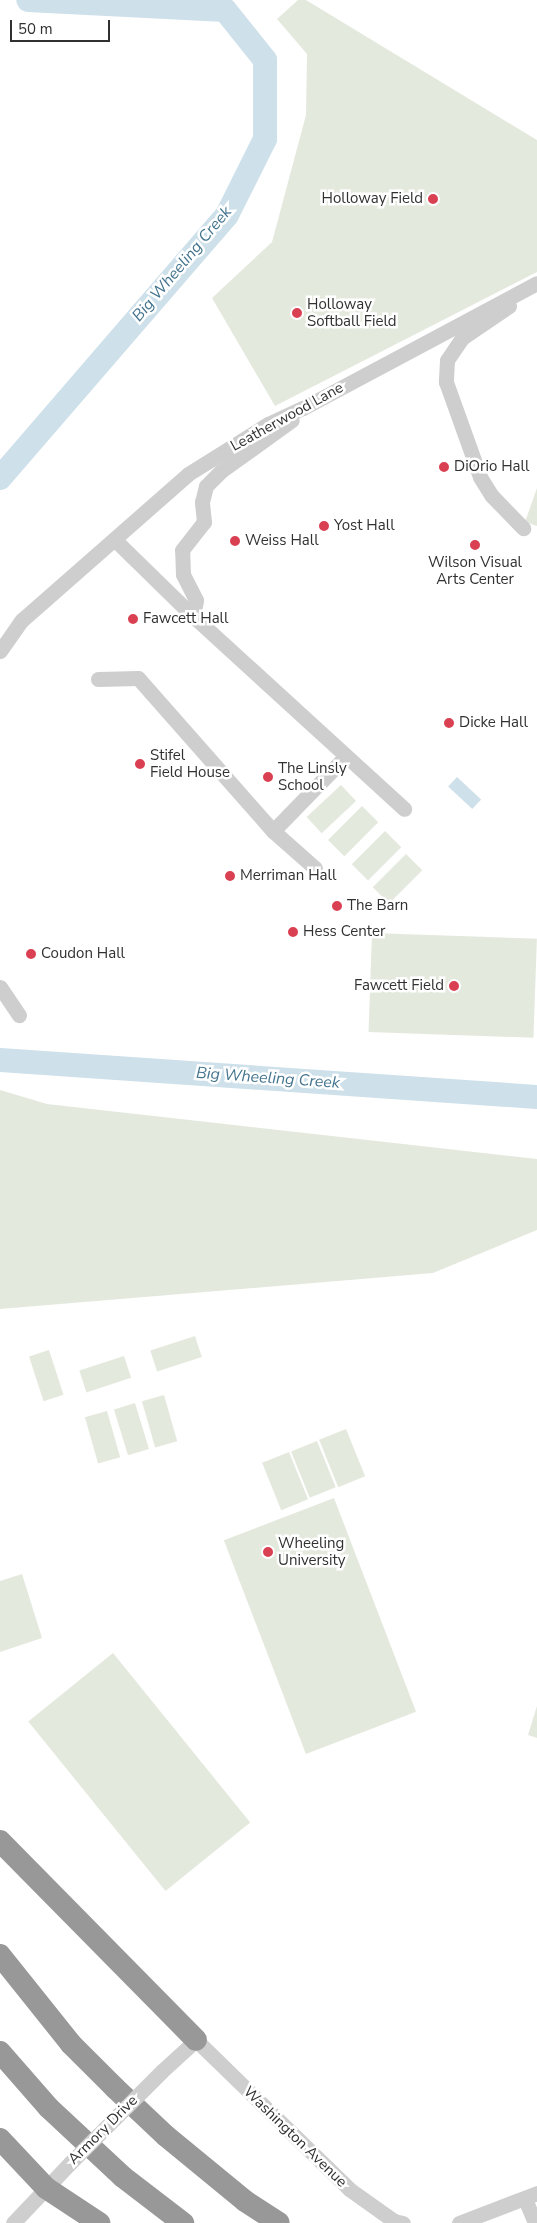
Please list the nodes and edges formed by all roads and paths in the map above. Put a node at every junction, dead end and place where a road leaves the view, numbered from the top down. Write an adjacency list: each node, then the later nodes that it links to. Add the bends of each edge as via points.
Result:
1 (537, 283): 3 (street, Leatherwood Lane)
2 (537, 288): 4 (street, via 462,338 447,360 446,375 448,390 480,477 492,496)
3 (303, 408): 5 (street, Leatherwood Lane, via 268,424 188,474); 6 (street, via 291,421 221,471 206,486 202,502 204,522 182,550 183,574 196,600)
4 (523, 528)
5 (115, 540): 6 (street); 7 (street, Leatherwood Lane, via 22,620)
6 (193, 616): 9 (street)
7 (0, 651)
8 (98, 679): 11 (street, via 138,678)
9 (345, 758): 10 (street); 11 (street)
10 (404, 809)
11 (273, 831): 12 (street)
12 (315, 868)
13 (0, 987): 14 (street)
14 (19, 1014)
15 (0, 1841): 17 (highway)
16 (0, 1955): 25 (highway, via 71,2044 115,2088 166,2136)
17 (196, 2040): 20 (street, Armory Drive, bridge, via 162,2070); 26 (street, Washington Avenue, via 349,2189 394,2221)
18 (0, 2052): 24 (highway, via 49,2108 123,2178)
19 (0, 2139): 20 (highway)
20 (46, 2188): 22 (street, Armory Drive); 23 (highway)
21 (531, 2196): 27 (street); 28 (street)
22 (13, 2223)
23 (98, 2223)
24 (183, 2223)
25 (278, 2223)
26 (402, 2223)
27 (459, 2223)
28 (535, 2223)

